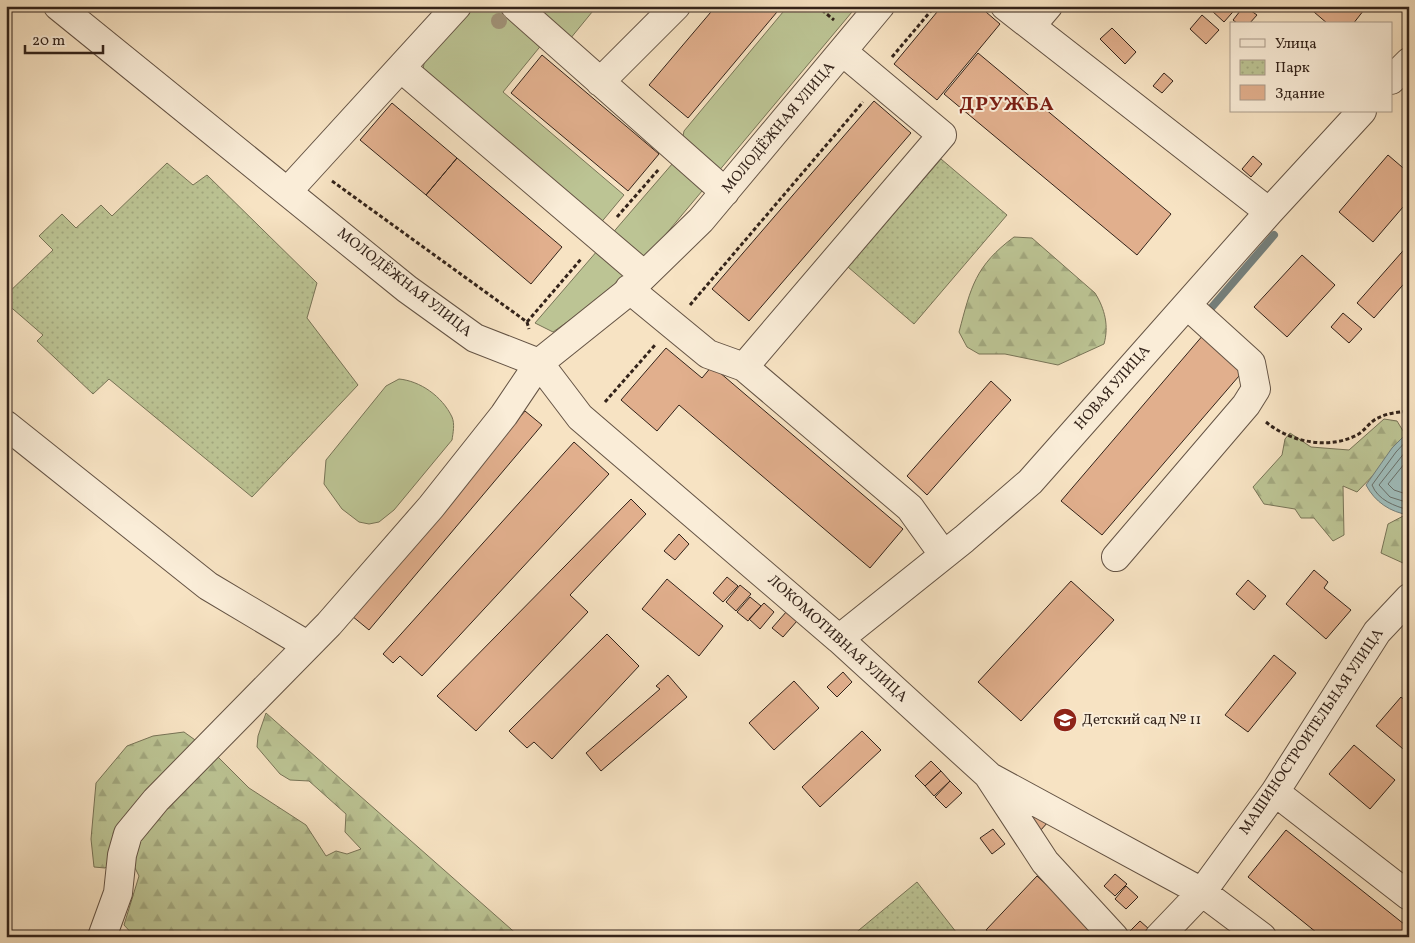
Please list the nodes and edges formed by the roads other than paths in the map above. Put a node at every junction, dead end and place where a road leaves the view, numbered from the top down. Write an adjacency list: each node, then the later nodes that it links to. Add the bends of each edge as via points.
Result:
1 (58, 6): 14 (street, МОЛОДЁЖНАЯ УЛИЦА)
2 (457, 6): 10 (street)
3 (515, 6): 12 (street)
4 (676, 6): 12 (street)
5 (880, 6): 8 (street, МОЛОДЁЖНАЯ УЛИЦА)
6 (1005, 6): 7 (street)
7 (1040, 16): 16 (street)
8 (843, 52): 15 (street, МОЛОДЁЖНАЯ УЛИЦА); 20 (street, via 942,134)
9 (1409, 62): 11 (street)
10 (401, 68): 14 (street); 17 (street)
11 (1392, 79)
12 (600, 82): 15 (street)
13 (1361, 112): 16 (street, НОВАЯ УЛИЦА)
14 (288, 191): 19 (street, МОЛОДЁЖНАЯ УЛИЦА, via 407,288 475,338)
15 (725, 192): 17 (street, МОЛОДЁЖНАЯ УЛИЦА)
16 (1269, 212): 18 (street, НОВАЯ УЛИЦА)
17 (637, 282): 19 (street, МОЛОДЁЖНАЯ УЛИЦА); 20 (street, via 673,325 708,354)
18 (1186, 305): 22 (street, НОВАЯ УЛИЦА, via 1030,482); 23 (street, via 1251,363 1256,389 1246,406)
19 (539, 363): 25 (street, ЛОКОМОТИВНАЯ УЛИЦА, via 580,417); 26 (street, via 504,415 431,507)
20 (744, 367): 22 (street, via 910,508)
21 (6, 424): 26 (street, via 208,586)
22 (944, 554): 25 (street, НОВАЯ УЛИЦА)
23 (1116, 557)
24 (1409, 598): 28 (street, МАШИНОСТРОИТЕЛЬНАЯ УЛИЦА, via 1377,632)
25 (839, 639): 27 (street, ЛОКОМОТИВНАЯ УЛИЦА)
26 (307, 645): 31 (street, via 156,800 128,834 118,893)
27 (988, 775): 29 (street); 32 (street, ЛОКОМОТИВНАЯ УЛИЦА, via 1045,862)
28 (1275, 792): 29 (street, МАШИНОСТРОИТЕЛЬНАЯ УЛИЦА); 30 (street)
29 (1202, 892): 33 (street, МАШИНОСТРОИТЕЛЬНАЯ УЛИЦА); 34 (street)
30 (1409, 896)
31 (102, 937)
32 (1114, 937)
33 (1159, 937)
34 (1262, 937)

